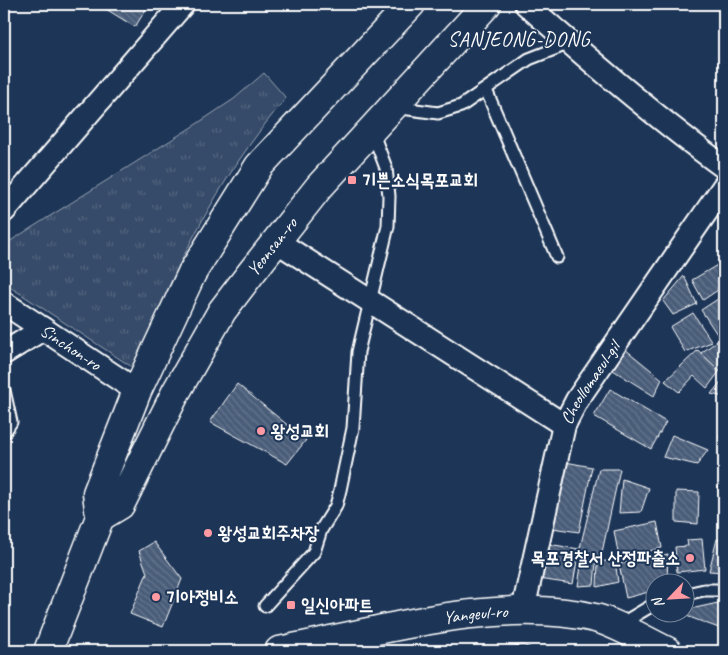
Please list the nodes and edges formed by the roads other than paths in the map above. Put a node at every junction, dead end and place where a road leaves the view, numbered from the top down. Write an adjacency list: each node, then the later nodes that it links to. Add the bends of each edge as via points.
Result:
1 (411, 4): 19 (street, via 259,166 192,273)
2 (487, 4): 7 (street, Yeonsan-ro)
3 (526, 4): 5 (street)
4 (176, 6): 11 (street)
5 (570, 43): 6 (lane, via 528,59); 9 (street, via 680,135)
6 (486, 90): 7 (lane, via 461,106 438,113); 13 (lane)
7 (392, 107): 8 (street, Yeonsan-ro)
8 (372, 129): 12 (street, Yeonsan-ro, via 318,187); 14 (lane, via 386,168 390,196 388,226)
9 (724, 167)
10 (724, 186): 20 (street, Cheollomaeul-gil, via 577,400)
11 (4, 211)
12 (276, 241): 14 (street); 22 (street, Yeonsan-ro, via 222,312 176,392 120,506)
13 (557, 257)
14 (370, 301): 20 (street); 25 (lane, via 358,352 353,428 336,506 321,530 314,552)
15 (4, 303): 16 (street, Sinchon-ro)
16 (44, 329): 17 (street); 19 (street, Sinchon-ro)
17 (4, 353)
18 (4, 390): 21 (lane, via 11,422)
19 (137, 391): 22 (street, via 96,493)
20 (564, 425): 27 (street, Cheollomaeul-gil)
21 (4, 433)
22 (100, 517): 29 (street)
23 (724, 590): 24 (lane)
24 (696, 592)
25 (265, 606)
26 (646, 609): 28 (lane)
27 (523, 610): 28 (street, Yangeul-ro, via 570,613 597,618); 30 (street, Yangeul-ro, via 440,618)
28 (616, 627): 31 (street, Yangeul-ro)
29 (48, 651)
30 (280, 651)
31 (667, 651)

